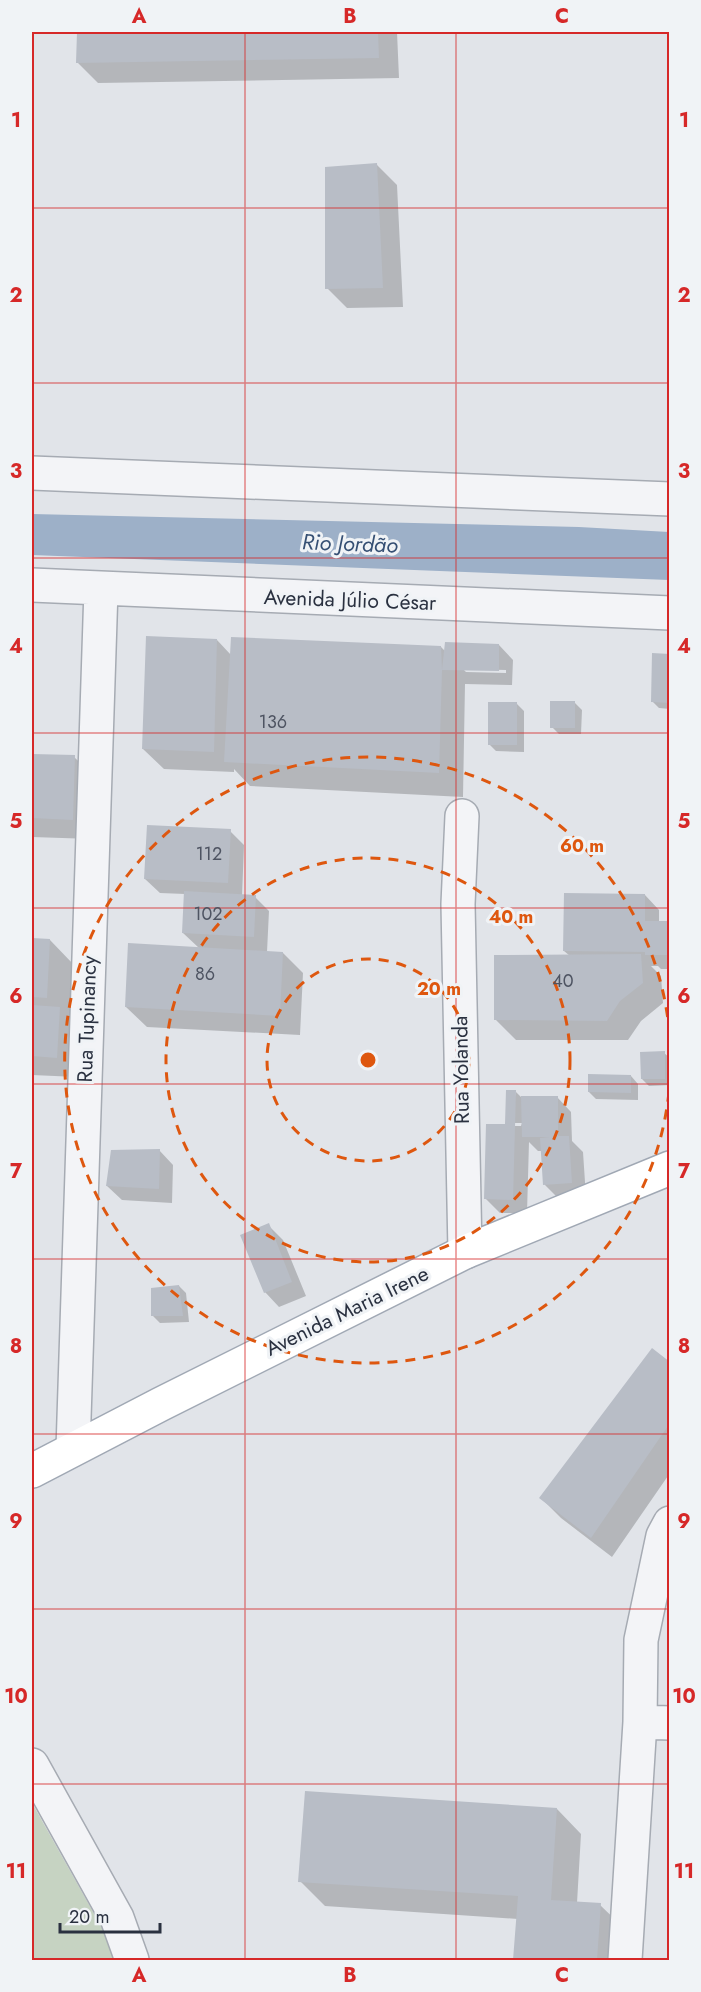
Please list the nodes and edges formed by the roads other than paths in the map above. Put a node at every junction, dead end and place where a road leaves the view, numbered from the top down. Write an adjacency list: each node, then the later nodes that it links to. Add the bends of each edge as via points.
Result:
1 (32, 472): 2 (street)
2 (669, 499)
3 (32, 585): 4 (street, Avenida Júlio César)
4 (101, 589): 5 (street, Avenida Júlio César); 9 (street, Rua Tupinancy)
5 (669, 613)
6 (462, 816): 8 (street, Rua Yolanda, via 458,904)
7 (669, 1168): 8 (main road, Avenida Maria Irene)
8 (465, 1252): 9 (main road, Avenida Maria Irene)
9 (73, 1449): 10 (main road, Avenida Maria Irene)
10 (32, 1472)
11 (669, 1523): 12 (street, via 640,1640)
12 (655, 1722): 15 (street)
13 (32, 1765): 14 (street, via 117,1918)
14 (132, 1960)
15 (626, 1960)

